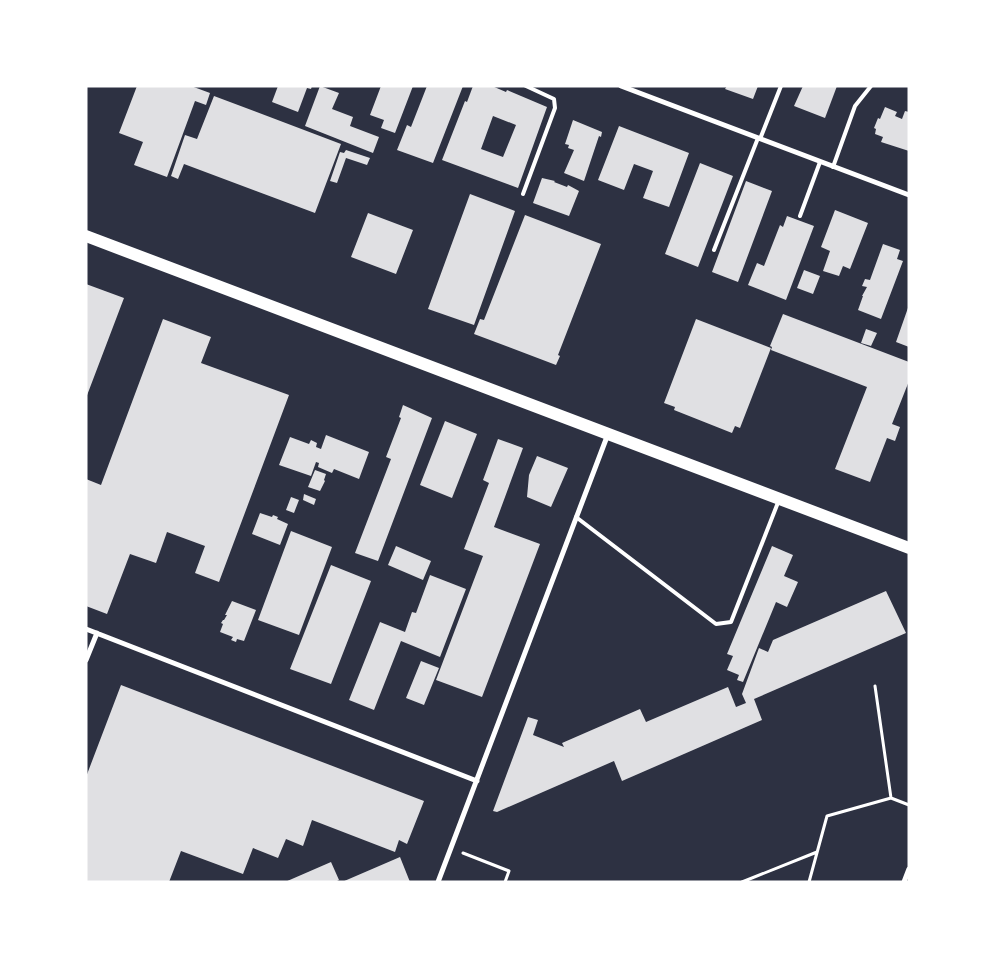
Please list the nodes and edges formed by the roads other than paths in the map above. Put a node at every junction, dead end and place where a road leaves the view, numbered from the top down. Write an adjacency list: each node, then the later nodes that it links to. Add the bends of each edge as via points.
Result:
1 (526, 86): 8 (lane, via 554,99 555,108)
2 (621, 86): 5 (street)
3 (781, 86): 5 (lane)
4 (871, 86): 7 (lane, via 855,106)
5 (759, 138): 6 (street); 12 (lane)
6 (820, 162): 7 (street); 10 (lane)
7 (833, 166): 9 (street)
8 (523, 194)
9 (909, 195)
10 (800, 216)
11 (86, 236): 13 (main road)
12 (714, 250)
13 (608, 434): 14 (main road); 15 (street)
14 (779, 498): 15 (lane, via 731,622 716,624); 16 (main road)
15 (576, 517): 20 (street)
16 (909, 548)
17 (86, 629): 18 (street)
18 (97, 633): 19 (street); 20 (street)
19 (86, 660)
20 (476, 781): 22 (street)
21 (909, 869): 23 (street)
22 (438, 882)
23 (904, 882)

